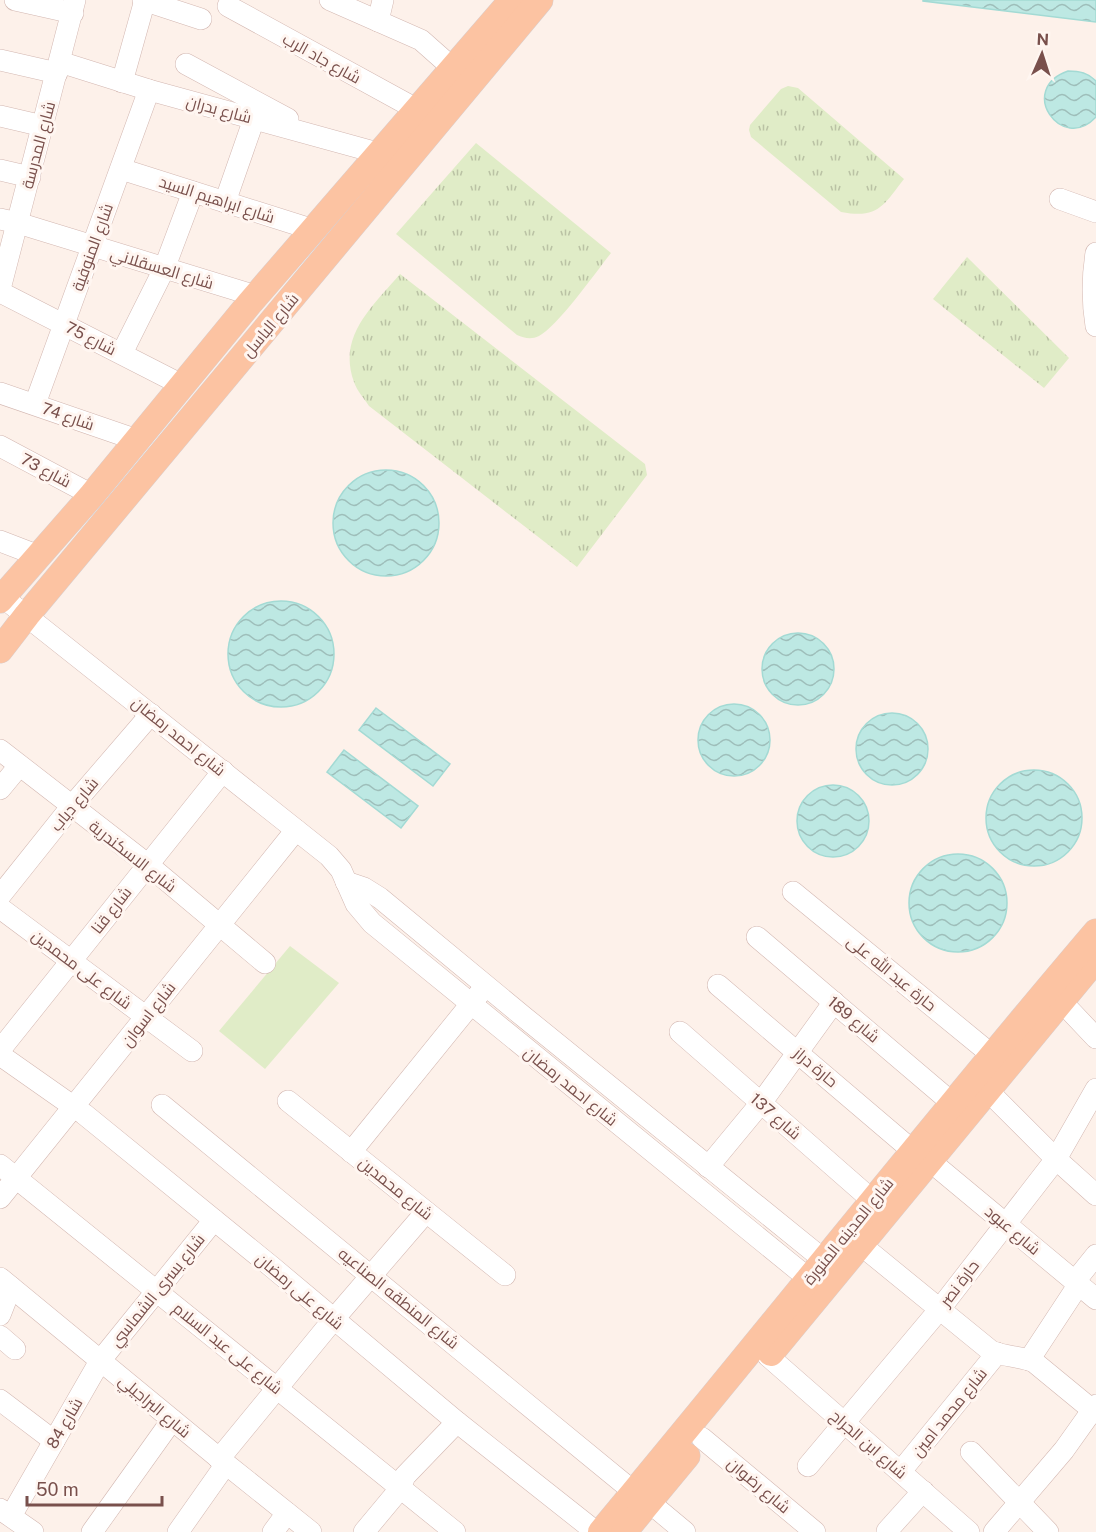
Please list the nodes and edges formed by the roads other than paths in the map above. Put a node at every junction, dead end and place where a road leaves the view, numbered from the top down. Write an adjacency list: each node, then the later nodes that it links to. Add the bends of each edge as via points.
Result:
1 (15, 0): 8 (street)
2 (144, 0): 9 (street); 15 (street)
3 (330, 0): 10 (street)
4 (383, 0): 10 (street)
5 (512, 0): 14 (main road, شارع الباسل)
6 (540, 0): 14 (main road, شارع الباسل)
7 (228, 6): 17 (street, شارع جاد الرب)
8 (74, 7): 13 (street, شارع المدرسة)
9 (201, 19)
10 (378, 21): 14 (street, via 422,40)
11 (0, 60): 13 (street, شارع بدران)
12 (186, 64): 21 (street)
13 (59, 68): 15 (street, شارع بدران); 20 (street, شارع المدرسة)
14 (461, 76): 17 (main road, شارع الباسل); 38 (main road, شارع الباسل)
15 (122, 82): 16 (street, شارع بدران)
16 (148, 90): 19 (street, شارع بدران); 23 (street, شارع المنوفية)
17 (416, 109): 22 (main road, شارع الباسل)
18 (0, 116): 20 (street)
19 (254, 119): 21 (street, شارع بدران); 28 (street)
20 (43, 126): 25 (street, شارع المدرسة)
21 (320, 136): 22 (street, شارع بدران)
22 (378, 153): 31 (main road, شارع الباسل)
23 (121, 169): 26 (street, شارع ابراهيم السيد); 32 (street, شارع المنوفية)
24 (0, 170): 25 (street)
25 (30, 177): 30 (street, شارع المدرسة)
26 (193, 192): 28 (street, شارع ابراهيم السيد); 34 (street)
27 (1060, 199): 29 (street)
28 (225, 202): 31 (street, شارع ابراهيم السيد)
29 (1096, 212)
30 (9, 221): 32 (street, شارع العسقلاني); 35 (street, شارع المدرسة)
31 (314, 230): 36 (main road, شارع الباسل)
32 (92, 246): 34 (street, شارع العسقلاني); 39 (street, شارع المنوفية)
33 (1096, 253): 37 (street, via 1092,274)
34 (165, 269): 36 (street, شارع العسقلاني); 41 (street)
35 (1, 283): 39 (street, شارع 75)
36 (252, 300): 38 (main road); 42 (main road, شارع الباسل)
37 (1094, 304): 40 (street)
38 (272, 322): 51 (main road, شارع الباسل)
39 (64, 324): 41 (street, شارع 75); 44 (street, شارع المنوفية)
40 (1096, 326)
41 (122, 353): 42 (street, شارع 75)
42 (182, 385): 45 (main road, شارع الباسل)
43 (0, 393): 44 (street, شارع 74)
44 (35, 404): 45 (street, شارع 74)
45 (136, 440): 47 (main road, شارع الباسل)
46 (0, 446): 47 (street, شارع 73)
47 (92, 495): 49 (main road, شارع الباسل)
48 (0, 541): 49 (street)
49 (39, 556): 50 (main road, شارع الباسل)
50 (1, 597): 51 (street, شارع احمد رمضان)
51 (27, 615): 52 (main road, شارع الباسل); 53 (street, شارع احمد رمضان)
52 (0, 650)
53 (151, 714): 56 (street, شارع احمد رمضان); 58 (street, شارع دياب)
54 (0, 750): 55 (street, شارع الاسكندرية)
55 (19, 766): 57 (street); 58 (street, شارع الاسكندرية)
56 (223, 771): 59 (street, شارع احمد رمضان); 60 (street, شارع قنا)
57 (0, 789)
58 (71, 807): 60 (street, شارع الاسكندرية); 63 (street, شارع دياب)
59 (296, 830): 61 (street, شارع احمد رمضان, via 334,861); 65 (street, شارع اسوان)
60 (147, 864): 65 (street, شارع الاسكندرية); 69 (street, شارع قنا)
61 (346, 882): 71 (street, شارع احمد رمضان, via 372,892); 75 (street, شارع احمد رمضان, via 367,919)
62 (793, 892): 83 (street, حارة عبد الله على)
63 (0, 896)
64 (0, 908): 69 (street, شارع على محمدين)
65 (219, 925): 70 (street, شارع الاسكندرية); 76 (street, شارع اسوان)
66 (1096, 932): 83 (main road, شارع المدينه المنورة)
67 (757, 937): 74 (street, شارع 189)
68 (1096, 959): 73 (main road, شارع المدينه المنورة)
69 (70, 960): 76 (street, شارع على محمدين); 79 (street, شارع قنا)
70 (265, 963)
71 (486, 985): 75 (street); 94 (street, شارع احمد رمضان)
72 (718, 985): 81 (street, حارة دراز)
73 (1061, 1001): 78 (street); 85 (main road, شارع المدينه المنورة)
74 (834, 1002): 81 (street); 87 (street, شارع 189)
75 (470, 1004): 91 (street); 104 (street, شارع احمد رمضان)
76 (146, 1016): 80 (street, شارع على محمدين); 90 (street, شارع اسوان)
77 (680, 1032): 88 (street, شارع 137)
78 (1096, 1038)
79 (0, 1050)
80 (192, 1051)
81 (799, 1053): 88 (street); 92 (street, حارة دراز)
82 (0, 1055): 90 (street, شارع على رمضان)
83 (992, 1055): 87 (main road, شارع المدينه المنورة)
84 (1096, 1089): 93 (street, حارة نصر)
85 (987, 1090): 92 (main road, شارع المدينه المنورة); 93 (street)
86 (288, 1101): 91 (street, شارع محمدين)
87 (951, 1102): 92 (main road, شارع المدينه المنورة)
88 (761, 1103): 94 (street); 98 (street, شارع 137)
89 (162, 1105): 105 (street, شارع المنطقه الصناعيه)
90 (75, 1107): 95 (street, شارع اسوان); 100 (street, شارع على رمضان)
91 (351, 1152): 99 (street, شارع محمدين)
92 (922, 1156): 98 (main road, شارع المدينه المنورة); 101 (street, شارع عبود); 102 (main road, شارع المدينه المنورة)
93 (1056, 1159): 96 (street); 101 (street, حارة نصر)
94 (708, 1167): 104 (street, شارع احمد رمضان)
95 (8, 1171): 97 (street, شارع اسوان); 109 (street, شارع على عبد السلام)
96 (1096, 1195)
97 (0, 1198)
98 (872, 1200): 104 (main road, شارع المدينه المنورة)
99 (426, 1212): 105 (street); 106 (street, شارع محمدين)
100 (214, 1220): 109 (street, شارع يسرى الشماسي); 113 (street, شارع على رمضان)
101 (1004, 1224): 108 (street, شارع عبود); 111 (street, حارة نصر)
102 (861, 1245): 111 (street); 115 (main road, شارع المدينه المنورة)
103 (1096, 1255): 108 (street)
104 (816, 1269): 132 (main road, شارع المدينه المنورة)
105 (371, 1275): 113 (street); 132 (street, شارع المنطقه الصناعيه)
106 (505, 1275)
107 (6, 1282): 112 (street); 117 (street, شارع البراجيلي)
108 (1075, 1282): 110 (street, شارع عبود); 116 (street, via 1075,1290)
109 (157, 1290): 117 (street, شارع يسرى الشماسي); 118 (street, شارع على عبد السلام)
110 (1096, 1299)
111 (939, 1310): 114 (street); 123 (street, حارة نصر)
112 (0, 1315)
113 (333, 1320): 118 (street); 122 (street, شارع على رمضان)
114 (997, 1353): 116 (street); 129 (street, شارع محمد امين)
115 (768, 1356): 123 (street, شارع ابن الجراح); 124 (main road, شارع المدينه المنورة)
116 (1029, 1360): 120 (street)
117 (100, 1361): 121 (street, شارع البراجيلي); 125 (street, شارع 84)
118 (277, 1388): 127 (street); 130 (street, شارع على عبد السلام)
119 (0, 1400): 125 (street)
120 (1095, 1409): 133 (street)
121 (172, 1420): 127 (street, شارع البراجيلي); 139 (street)
122 (458, 1422): 130 (street, via 405,1476); 145 (street, شارع على رمضان)
123 (845, 1424): 128 (street, حارة نصر); 129 (street, شارع ابن الجراح)
124 (702, 1438): 132 (main road, شارع المدينه المنورة); 136 (street, شارع رضوان)
125 (54, 1441): 134 (street, شارع 84)
126 (971, 1452): 133 (street)
127 (223, 1462): 135 (street, شارع البراجيلي); 140 (street)
128 (808, 1466)
129 (901, 1471): 131 (street, شارع ابن الجراح)
130 (401, 1487): 143 (street); 144 (street, شارع على عبد السلام)
131 (923, 1491): 137 (street); 149 (street, شارع ابن الجراح)
132 (642, 1497): 146 (main road, شارع المدينه المنورة); 147 (main road, شارع المدينه المنورة); 148 (street, شارع المنطقه الصناعيه)
133 (1020, 1502): 150 (street); 151 (street)
134 (5, 1513): 138 (street)
135 (287, 1513): 141 (street); 142 (street, شارع البراجيلي)
136 (812, 1531)
137 (887, 1531)
138 (33, 1532)
139 (92, 1532)
140 (178, 1532)
141 (273, 1532)
142 (310, 1532)
143 (364, 1532)
144 (455, 1532)
145 (596, 1532)
146 (601, 1532)
147 (624, 1532)
148 (685, 1532)
149 (969, 1532)
150 (994, 1532)
151 (1048, 1532)

